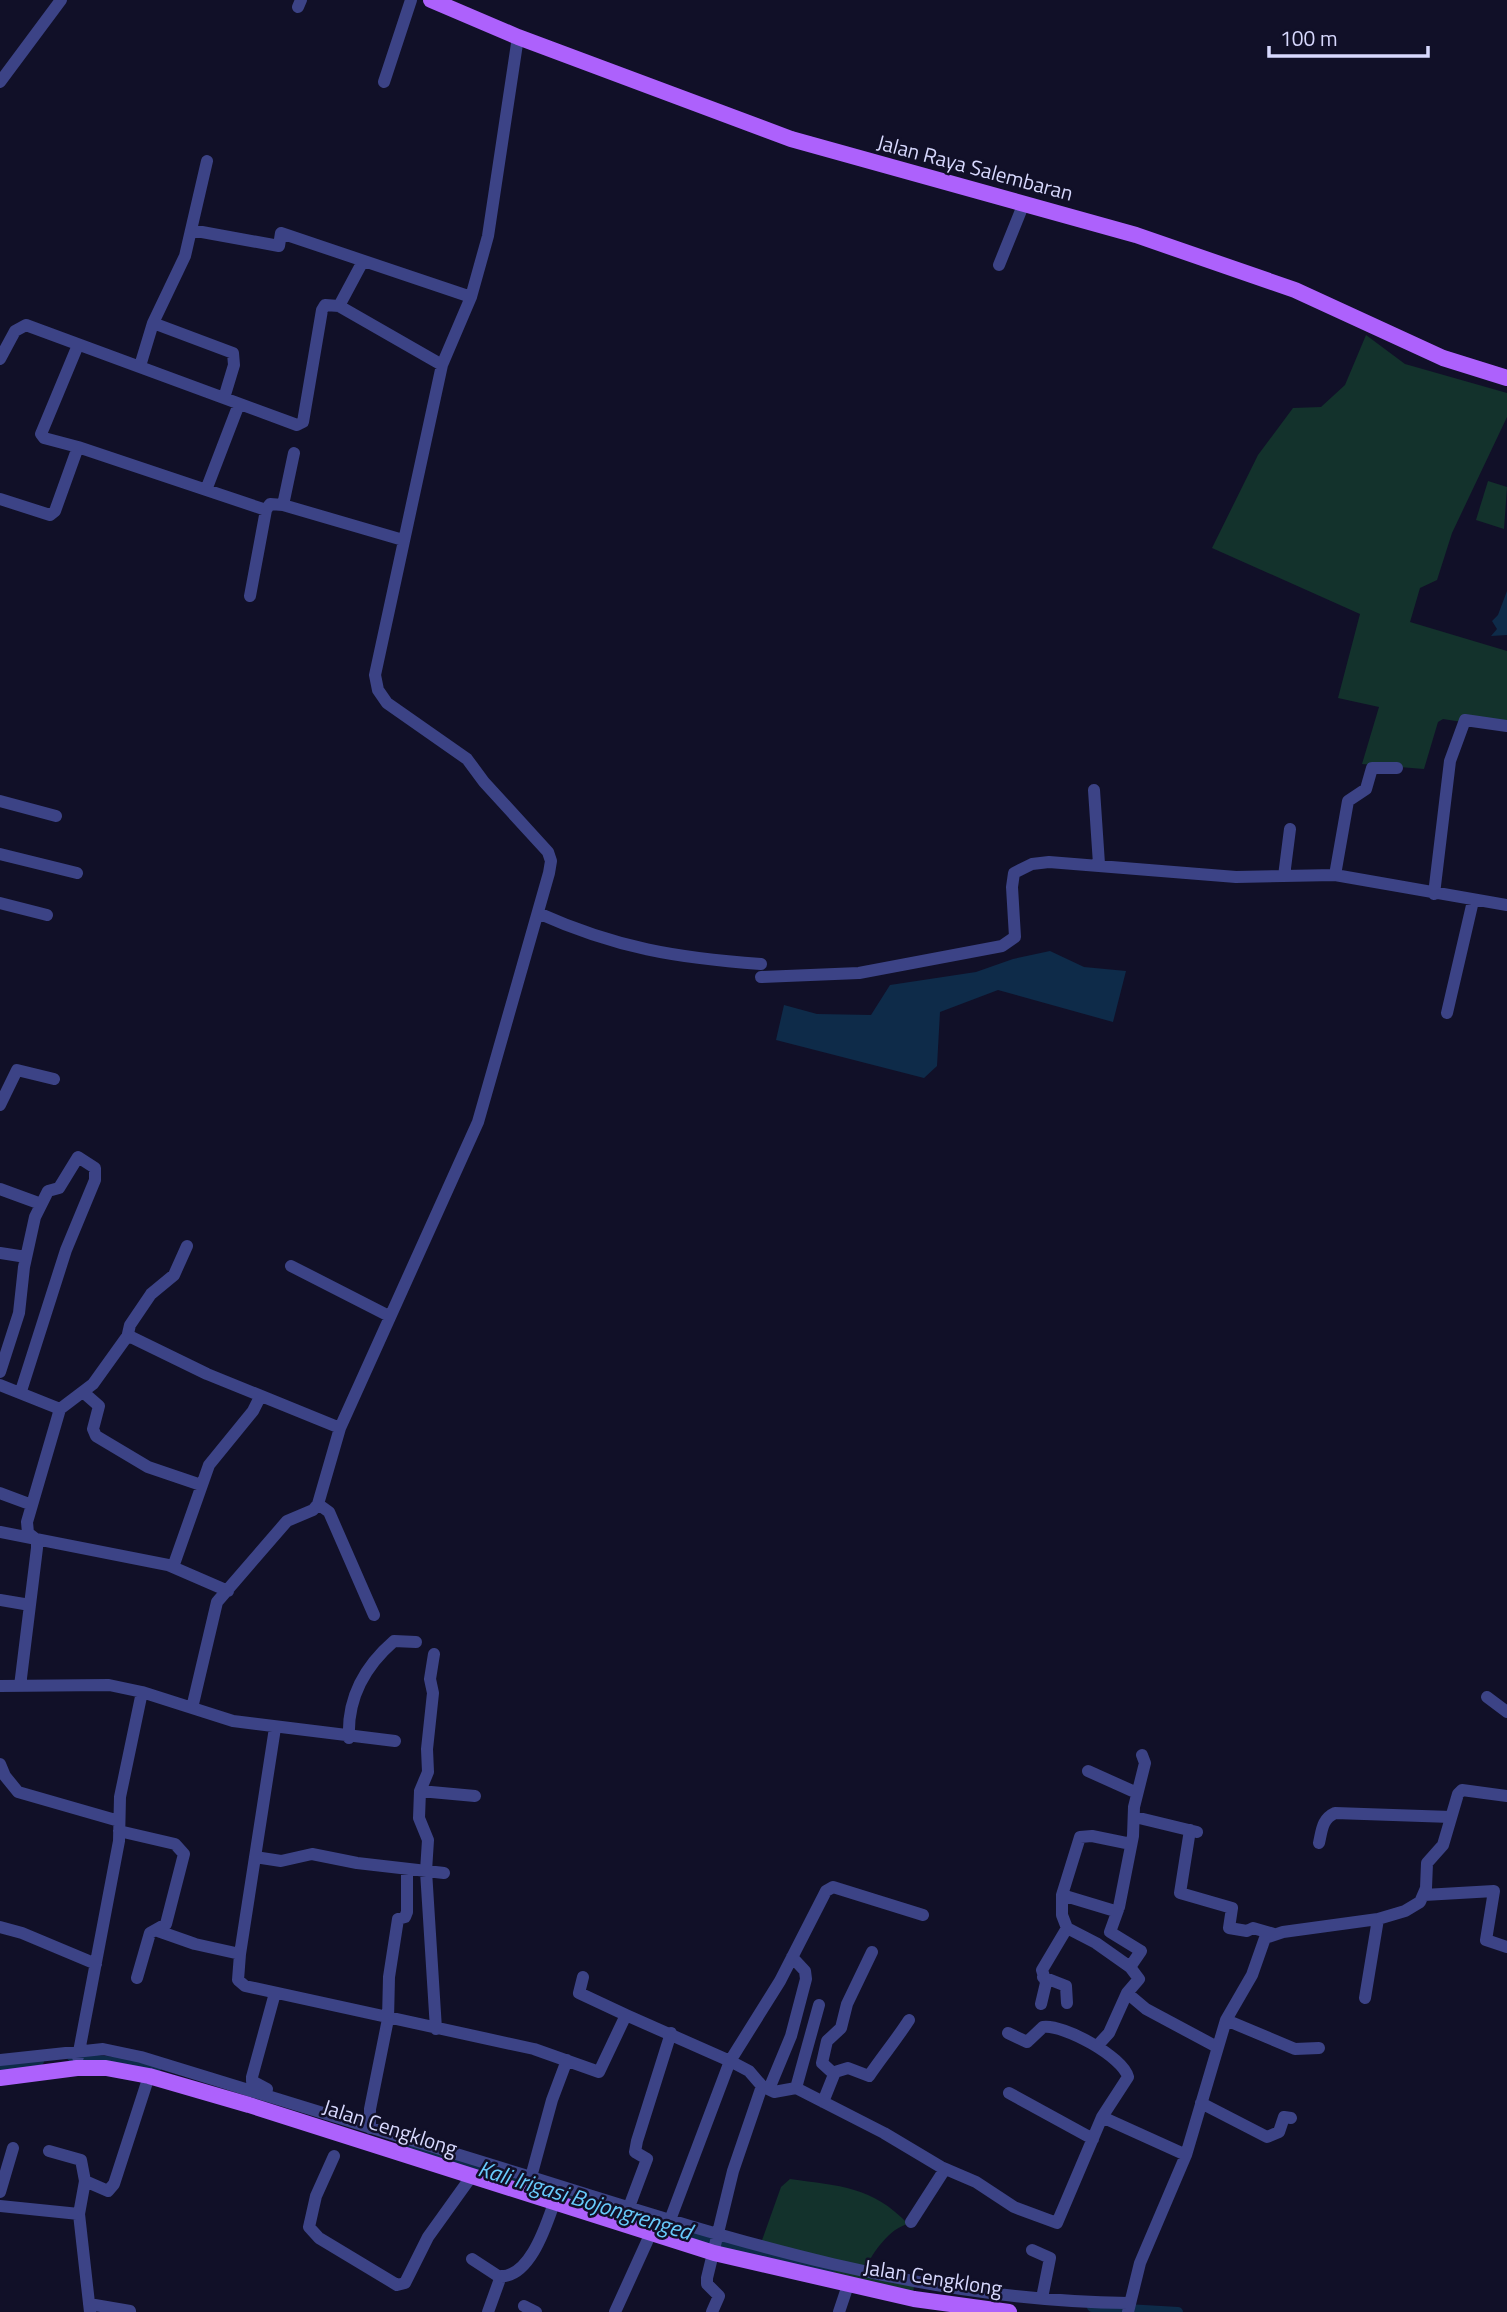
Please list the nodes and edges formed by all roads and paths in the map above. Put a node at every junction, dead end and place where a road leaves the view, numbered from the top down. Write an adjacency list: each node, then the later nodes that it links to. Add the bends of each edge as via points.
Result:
1 (61, 0): 5 (street)
2 (411, 0): 6 (street)
3 (431, 0): 4 (main road, Jalan Raya Salembaran)
4 (518, 37): 8 (main road, Jalan Raya Salembaran, via 791,139); 12 (street, via 495,204)
5 (0, 82)
6 (384, 82)
7 (207, 161): 9 (street)
8 (1024, 203): 11 (street); 19 (main road, Jalan Raya Salembaran, via 1136,235 1295,290 1443,358)
9 (191, 230): 10 (street, via 279,246 281,233); 14 (street, via 185,256)
10 (362, 262): 12 (street); 13 (street)
11 (999, 265)
12 (471, 297): 17 (street)
13 (339, 306): 17 (street); 21 (street, via 331,303 322,310 300,425)
14 (153, 323): 18 (street); 20 (street, via 233,353)
15 (78, 345): 16 (street, via 22,325); 18 (street); 22 (street, via 41,434)
16 (0, 359)
17 (442, 365): 28 (street)
18 (140, 366): 20 (street)
19 (1507, 378)
20 (224, 398): 21 (street)
21 (239, 404): 24 (street)
22 (78, 447): 24 (street); 25 (street, via 53,514)
23 (294, 453): 26 (street)
24 (206, 490): 27 (street)
25 (0, 499)
26 (283, 505): 27 (street, via 270,504); 28 (street)
27 (266, 510): 29 (street)
28 (403, 540): 45 (street, via 376,674 378,690 387,703 467,759 548,852 551,862)
29 (250, 596)
30 (1507, 726): 41 (street, via 1465,720 1450,761)
31 (1397, 768): 40 (street, via 1373,768 1366,789 1348,801)
32 (1094, 790): 37 (street)
33 (1, 803): 34 (street)
34 (56, 816)
35 (1290, 829): 39 (street)
36 (0, 854): 38 (street)
37 (1099, 864): 39 (street, via 1236,877); 45 (street, via 1049,862 1014,873 1015,937 1002,946 859,973 761,971 636,949)
38 (77, 873)
39 (1284, 876): 40 (street)
40 (1335, 876): 41 (street)
41 (1434, 894): 42 (street)
42 (1473, 901): 44 (street); 47 (street)
43 (0, 902): 46 (street)
44 (1507, 905)
45 (538, 914): 56 (street, via 478,1122)
46 (47, 915)
47 (1447, 1013)
48 (54, 1079): 49 (street, via 17,1070)
49 (2, 1098)
50 (0, 1189): 51 (street)
51 (41, 1204): 54 (street); 60 (street, via 48,1191 59,1188 76,1157 95,1168 95,1180 66,1250)
52 (187, 1246): 57 (street, via 174,1275 151,1294 130,1325)
53 (0, 1253): 54 (street)
54 (26, 1257): 58 (street, via 19,1312)
55 (291, 1266): 56 (street)
56 (389, 1316): 64 (street)
57 (127, 1338): 61 (street); 62 (street, via 143,1341)
58 (0, 1372)
59 (0, 1385): 60 (street)
60 (20, 1391): 63 (street)
61 (83, 1392): 63 (street); 65 (street, via 99,1406 93,1429 96,1436 148,1467)
62 (260, 1396): 64 (street); 65 (street, via 209,1465)
63 (60, 1409): 68 (street)
64 (340, 1428): 67 (street)
65 (201, 1485): 71 (street)
66 (0, 1493): 68 (street)
67 (318, 1504): 72 (street, via 287,1521); 75 (street, via 329,1512)
68 (32, 1505): 70 (street, via 26,1529)
69 (0, 1532): 70 (street)
70 (37, 1540): 71 (street); 74 (street)
71 (173, 1567): 72 (street)
72 (228, 1591): 82 (street, via 215,1606)
73 (0, 1600): 74 (street)
74 (30, 1605): 79 (street)
75 (374, 1615)
76 (415, 1642): 85 (street, via 394,1642 361,1679 349,1710)
77 (435, 1654): 90 (street, via 430,1679 428,1772)
78 (0, 1686): 79 (street)
79 (20, 1686): 80 (street, via 109,1685)
80 (142, 1692): 82 (street); 96 (street, via 120,1797)
81 (1487, 1697): 83 (street)
82 (192, 1708): 84 (street)
83 (1507, 1712)
84 (275, 1728): 85 (street); 99 (street)
85 (349, 1738): 86 (street)
86 (395, 1741)
87 (1142, 1755): 91 (street)
88 (0, 1764): 96 (street, via 18,1792)
89 (1088, 1771): 91 (street)
90 (420, 1791): 92 (street); 101 (street, via 420,1825 428,1842)
91 (1137, 1793): 94 (street)
92 (475, 1796)
93 (1507, 1796): 95 (street, via 1462,1790)
94 (1135, 1817): 98 (street); 111 (street, via 1194,1831 1180,1893 1231,1908 1229,1927)
95 (1451, 1817): 97 (street, via 1335,1813 1323,1824); 104 (street, via 1443,1845 1427,1863)
96 (119, 1826): 110 (street, via 175,1844 183,1851 166,1924); 116 (street)
97 (1319, 1843)
98 (1131, 1844): 103 (street, via 1080,1837); 105 (street)
99 (255, 1857): 100 (street, via 281,1861 312,1854); 114 (street)
100 (407, 1869): 101 (street); 128 (street, via 407,1911 398,1920 394,1936)
101 (426, 1871): 102 (street); 131 (street)
102 (444, 1873)
103 (1062, 1895): 105 (street, via 1102,1908); 109 (street, via 1062,1915)
104 (1424, 1895): 107 (street, via 1413,1907); 112 (street, via 1494,1891 1486,1940)
105 (1119, 1907): 117 (street, via 1110,1932 1141,1951)
106 (923, 1915): 115 (street, via 830,1887)
107 (1378, 1919): 111 (street); 123 (street)
108 (0, 1927): 116 (street)
109 (1068, 1928): 117 (street); 119 (street, via 1042,1970)
110 (158, 1931): 114 (street); 120 (street, via 150,1933)
111 (1274, 1934): 130 (street, via 1265,1938 1252,1975)
112 (1507, 1947)
113 (872, 1952): 141 (street, via 847,2004 841,2028 821,2060)
114 (240, 1954): 121 (street, via 240,1983)
115 (792, 1957): 140 (street); 144 (street, via 806,1979 790,2036)
116 (96, 1965): 137 (street)
117 (1130, 1967): 122 (street, via 1139,1975)
118 (583, 1977): 127 (street, via 579,1994)
119 (1043, 1977): 124 (street, via 1066,1986); 125 (street)
120 (137, 1978)
121 (275, 1993): 128 (street); 147 (street, via 252,2078)
122 (1127, 1993): 134 (street, via 1118,2017); 135 (street, via 1146,2009)
123 (1365, 1998)
124 (1067, 2003)
125 (1041, 2004)
126 (819, 2006): 145 (street)
127 (626, 2015): 132 (street); 139 (street, via 602,2070)
128 (388, 2019): 131 (street); 152 (street, via 370,2109)
129 (909, 2020): 141 (street, via 869,2076 848,2068)
130 (1226, 2020): 135 (street); 136 (street, via 1295,2049)
131 (436, 2029): 139 (street)
132 (671, 2033): 140 (street); 166 (street, via 635,2151 647,2159)
133 (1008, 2033): 134 (street, via 1030,2041 1048,2026)
134 (1098, 2045): 150 (street, via 1128,2077)
135 (1217, 2047): 149 (street)
136 (1319, 2048)
137 (78, 2059): 138 (street); 142 (main road, Jalan Cengklong); 143 (main road, Jalan Cengklong); 147 (street, via 103,2049)
138 (0, 2060)
139 (568, 2060): 162 (street)
140 (730, 2061): 144 (street); 169 (street)
141 (834, 2074): 148 (street)
142 (149, 2076): 152 (main road, Jalan Cengklong); 161 (street, via 114,2185 108,2191)
143 (0, 2078)
144 (766, 2087): 145 (street, via 774,2092); 170 (street, via 733,2171)
145 (796, 2088): 148 (street)
146 (1009, 2093): 153 (street)
147 (277, 2098): 152 (street)
148 (823, 2102): 159 (street)
149 (1201, 2103): 151 (street, via 1267,2137 1279,2132 1285,2117); 157 (street)
150 (1102, 2118): 153 (street); 157 (street)
151 (1291, 2118)
152 (360, 2131): 154 (main road, Jalan Cengklong)
153 (1093, 2139): 159 (street, via 1057,2223 1014,2207 976,2182)
154 (389, 2142): 160 (main road, Jalan Cengklong); 162 (street)
155 (13, 2148): 163 (street)
156 (49, 2151): 161 (street, via 81,2160)
157 (1186, 2155): 178 (street, via 1140,2263)
158 (334, 2156): 160 (street, via 316,2196 309,2227 319,2238 397,2285 406,2282 428,2237)
159 (945, 2169): 168 (street)
160 (471, 2176): 162 (main road, Jalan Cengklong)
161 (85, 2181): 167 (street)
162 (529, 2185): 164 (main road, Jalan Cengklong); 166 (street)
163 (0, 2192)
164 (554, 2203): 169 (main road, Jalan Cengklong); 173 (street, via 524,2265 514,2274)
165 (0, 2206): 167 (street)
166 (629, 2207): 169 (street)
167 (79, 2214): 179 (street)
168 (911, 2222)
169 (661, 2227): 170 (main road, Jalan Cengklong); 183 (street)
170 (716, 2244): 174 (main road, Jalan Cengklong); 175 (street); 184 (street, via 706,2281 719,2296)
171 (1032, 2250): 177 (street, via 1050,2258)
172 (472, 2259): 173 (street)
173 (500, 2276): 182 (street)
174 (848, 2285): 175 (main road, Jalan Cengklong); 185 (street)
175 (916, 2290): 176 (main road, Jalan Cengklong)
176 (967, 2298): 177 (street); 181 (main road, Jalan Cengklong)
177 (1044, 2302): 178 (street)
178 (1128, 2307)
179 (89, 2308): 180 (street)
180 (130, 2311)
181 (986, 2311): 186 (main road, Jalan Cengklong)
182 (488, 2312)
183 (615, 2312)
184 (712, 2312)
185 (839, 2312)
186 (1009, 2312)

